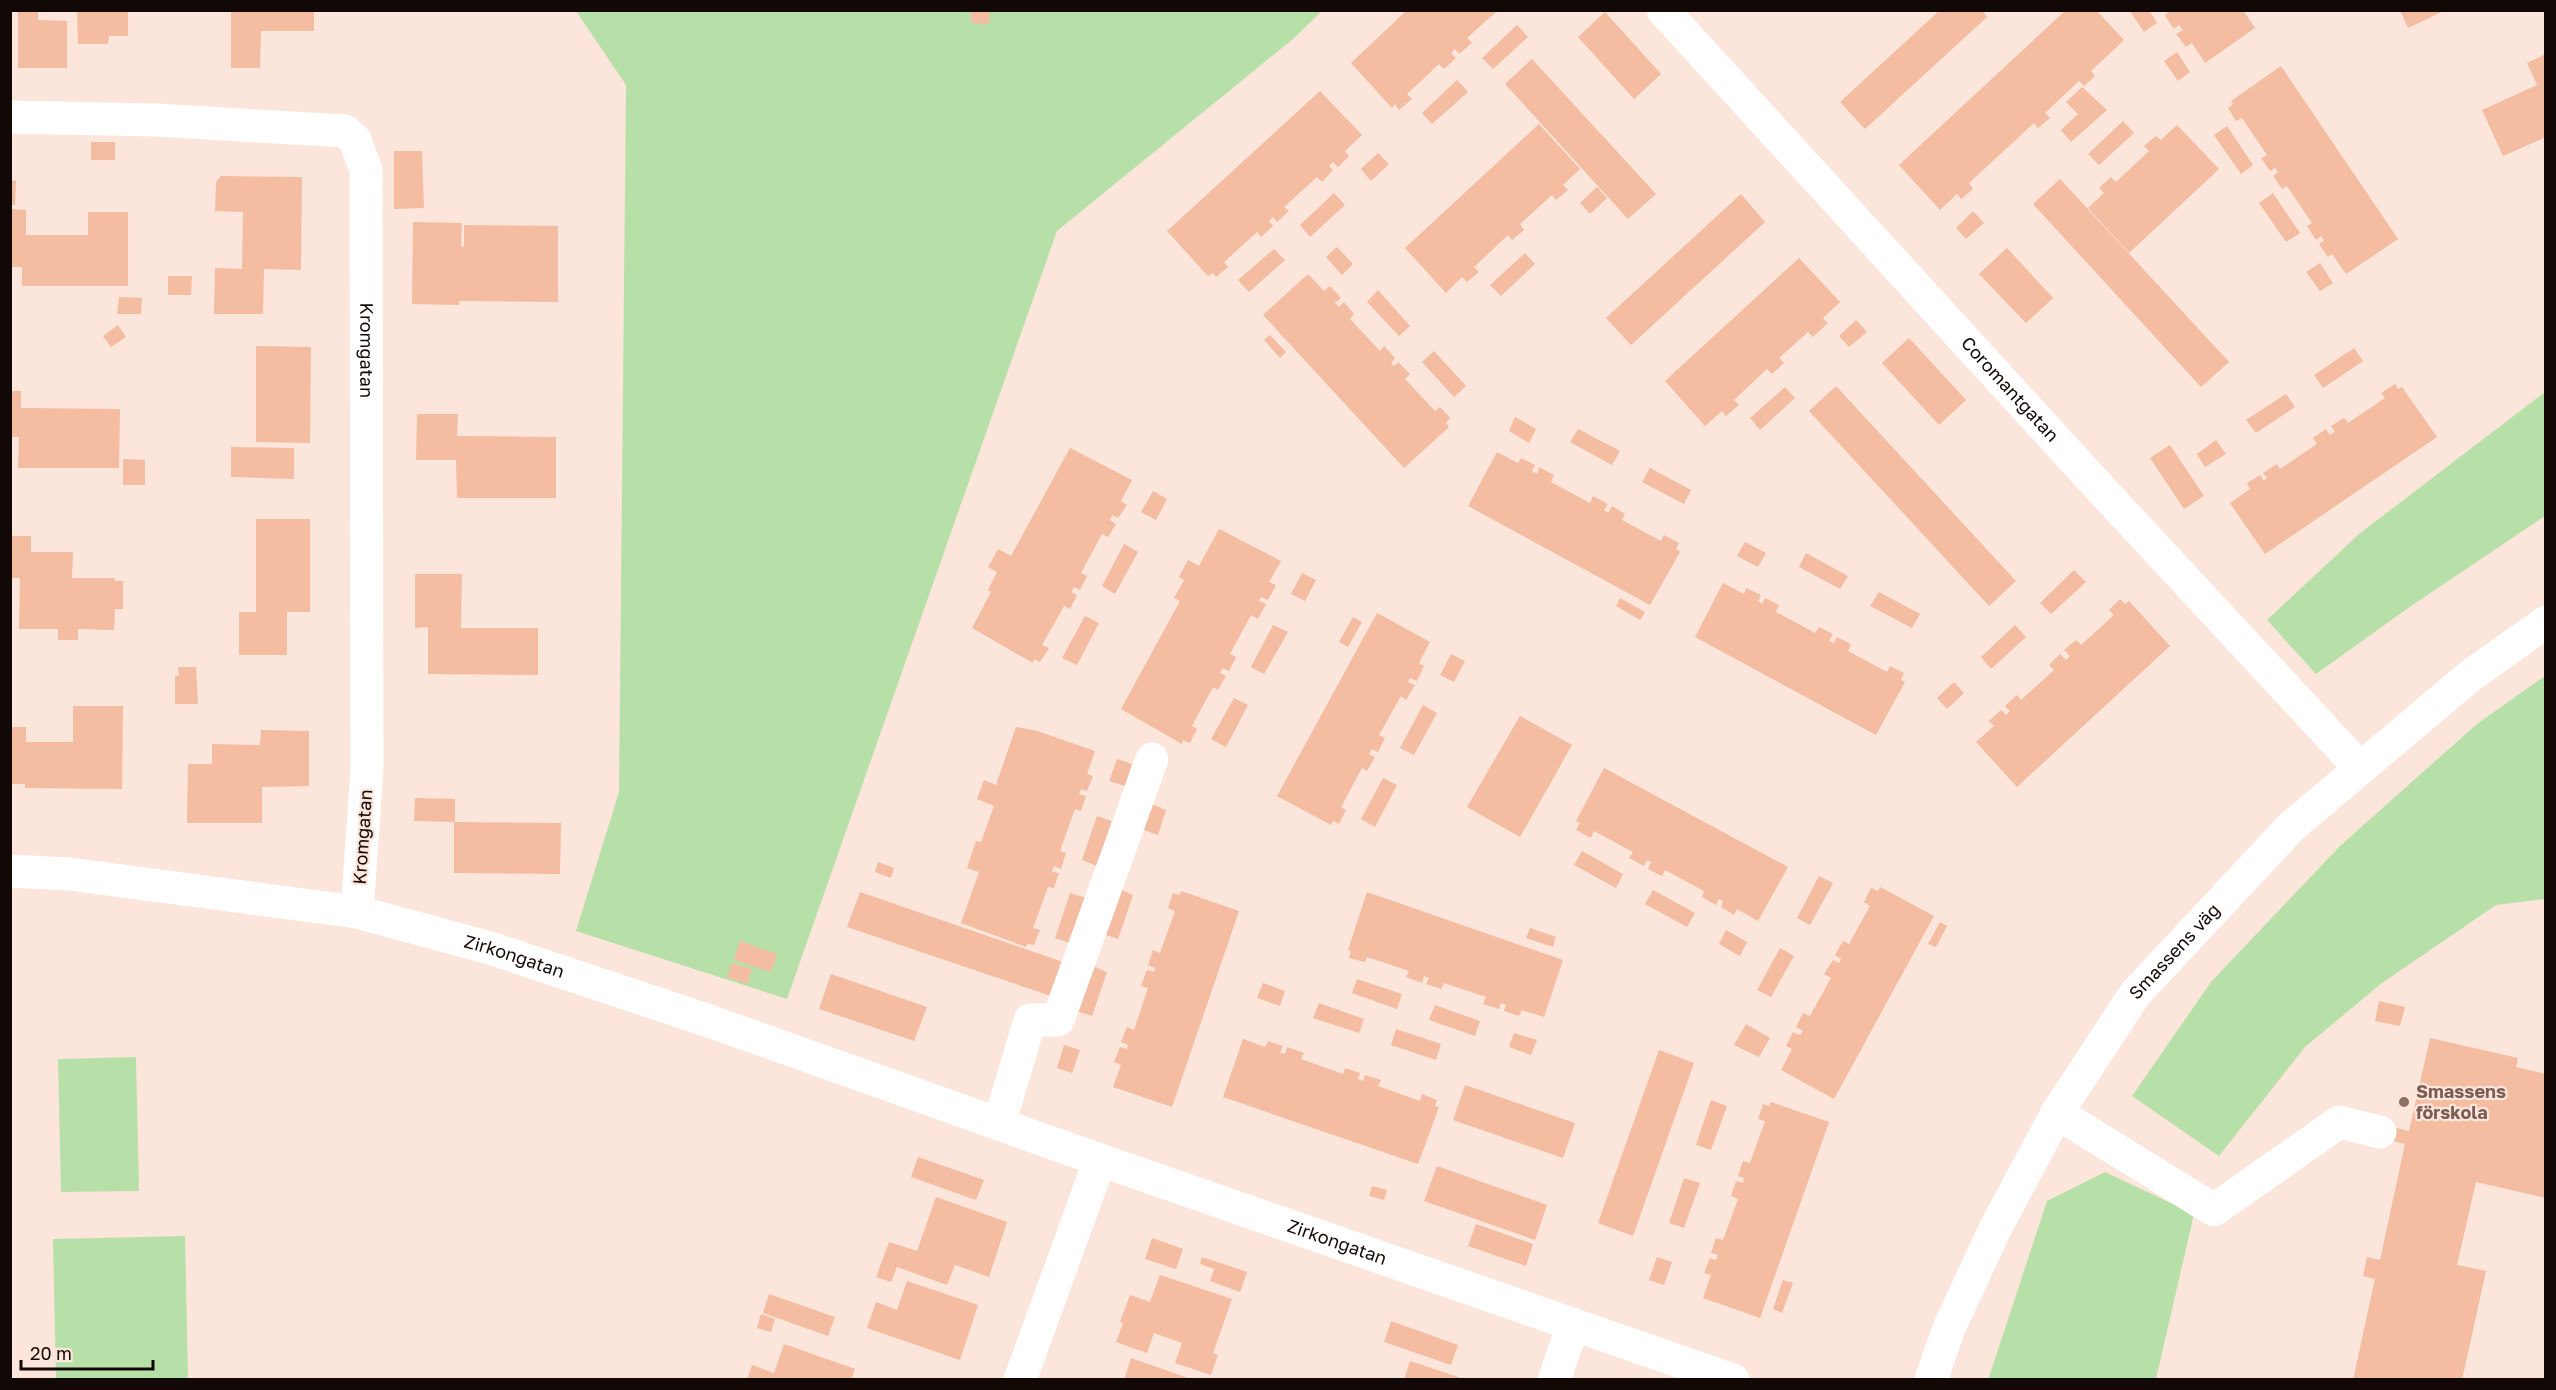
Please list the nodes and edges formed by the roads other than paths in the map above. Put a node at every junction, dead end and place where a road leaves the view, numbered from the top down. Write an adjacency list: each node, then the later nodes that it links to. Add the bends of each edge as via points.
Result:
1 (1662, 10): 5 (street, Coromantgatan)
2 (10, 117): 7 (street, Kromgatan, via 155,120 345,131 355,141 366,170 368,406 368,769)
3 (2546, 622): 5 (street, Smassens väg, via 2470,676)
4 (1152, 759): 9 (street, via 1058,1020 1030,1020)
5 (2360, 768): 8 (street, Smassens väg, via 2291,827 2135,994)
6 (10, 871): 7 (street, Zirkongatan, via 69,873)
7 (357, 912): 9 (street, Zirkongatan, via 490,948)
8 (2057, 1113): 10 (street, via 2214,1210 2339,1122); 16 (street, Smassens väg, via 1995,1229 1949,1328)
9 (999, 1124): 11 (street, Zirkongatan)
10 (2380, 1132)
11 (1100, 1160): 12 (street, Zirkongatan); 13 (street)
12 (1573, 1325): 14 (street); 15 (street, Zirkongatan)
13 (1020, 1380)
14 (1554, 1380)
15 (1733, 1380)
16 (1931, 1380)

